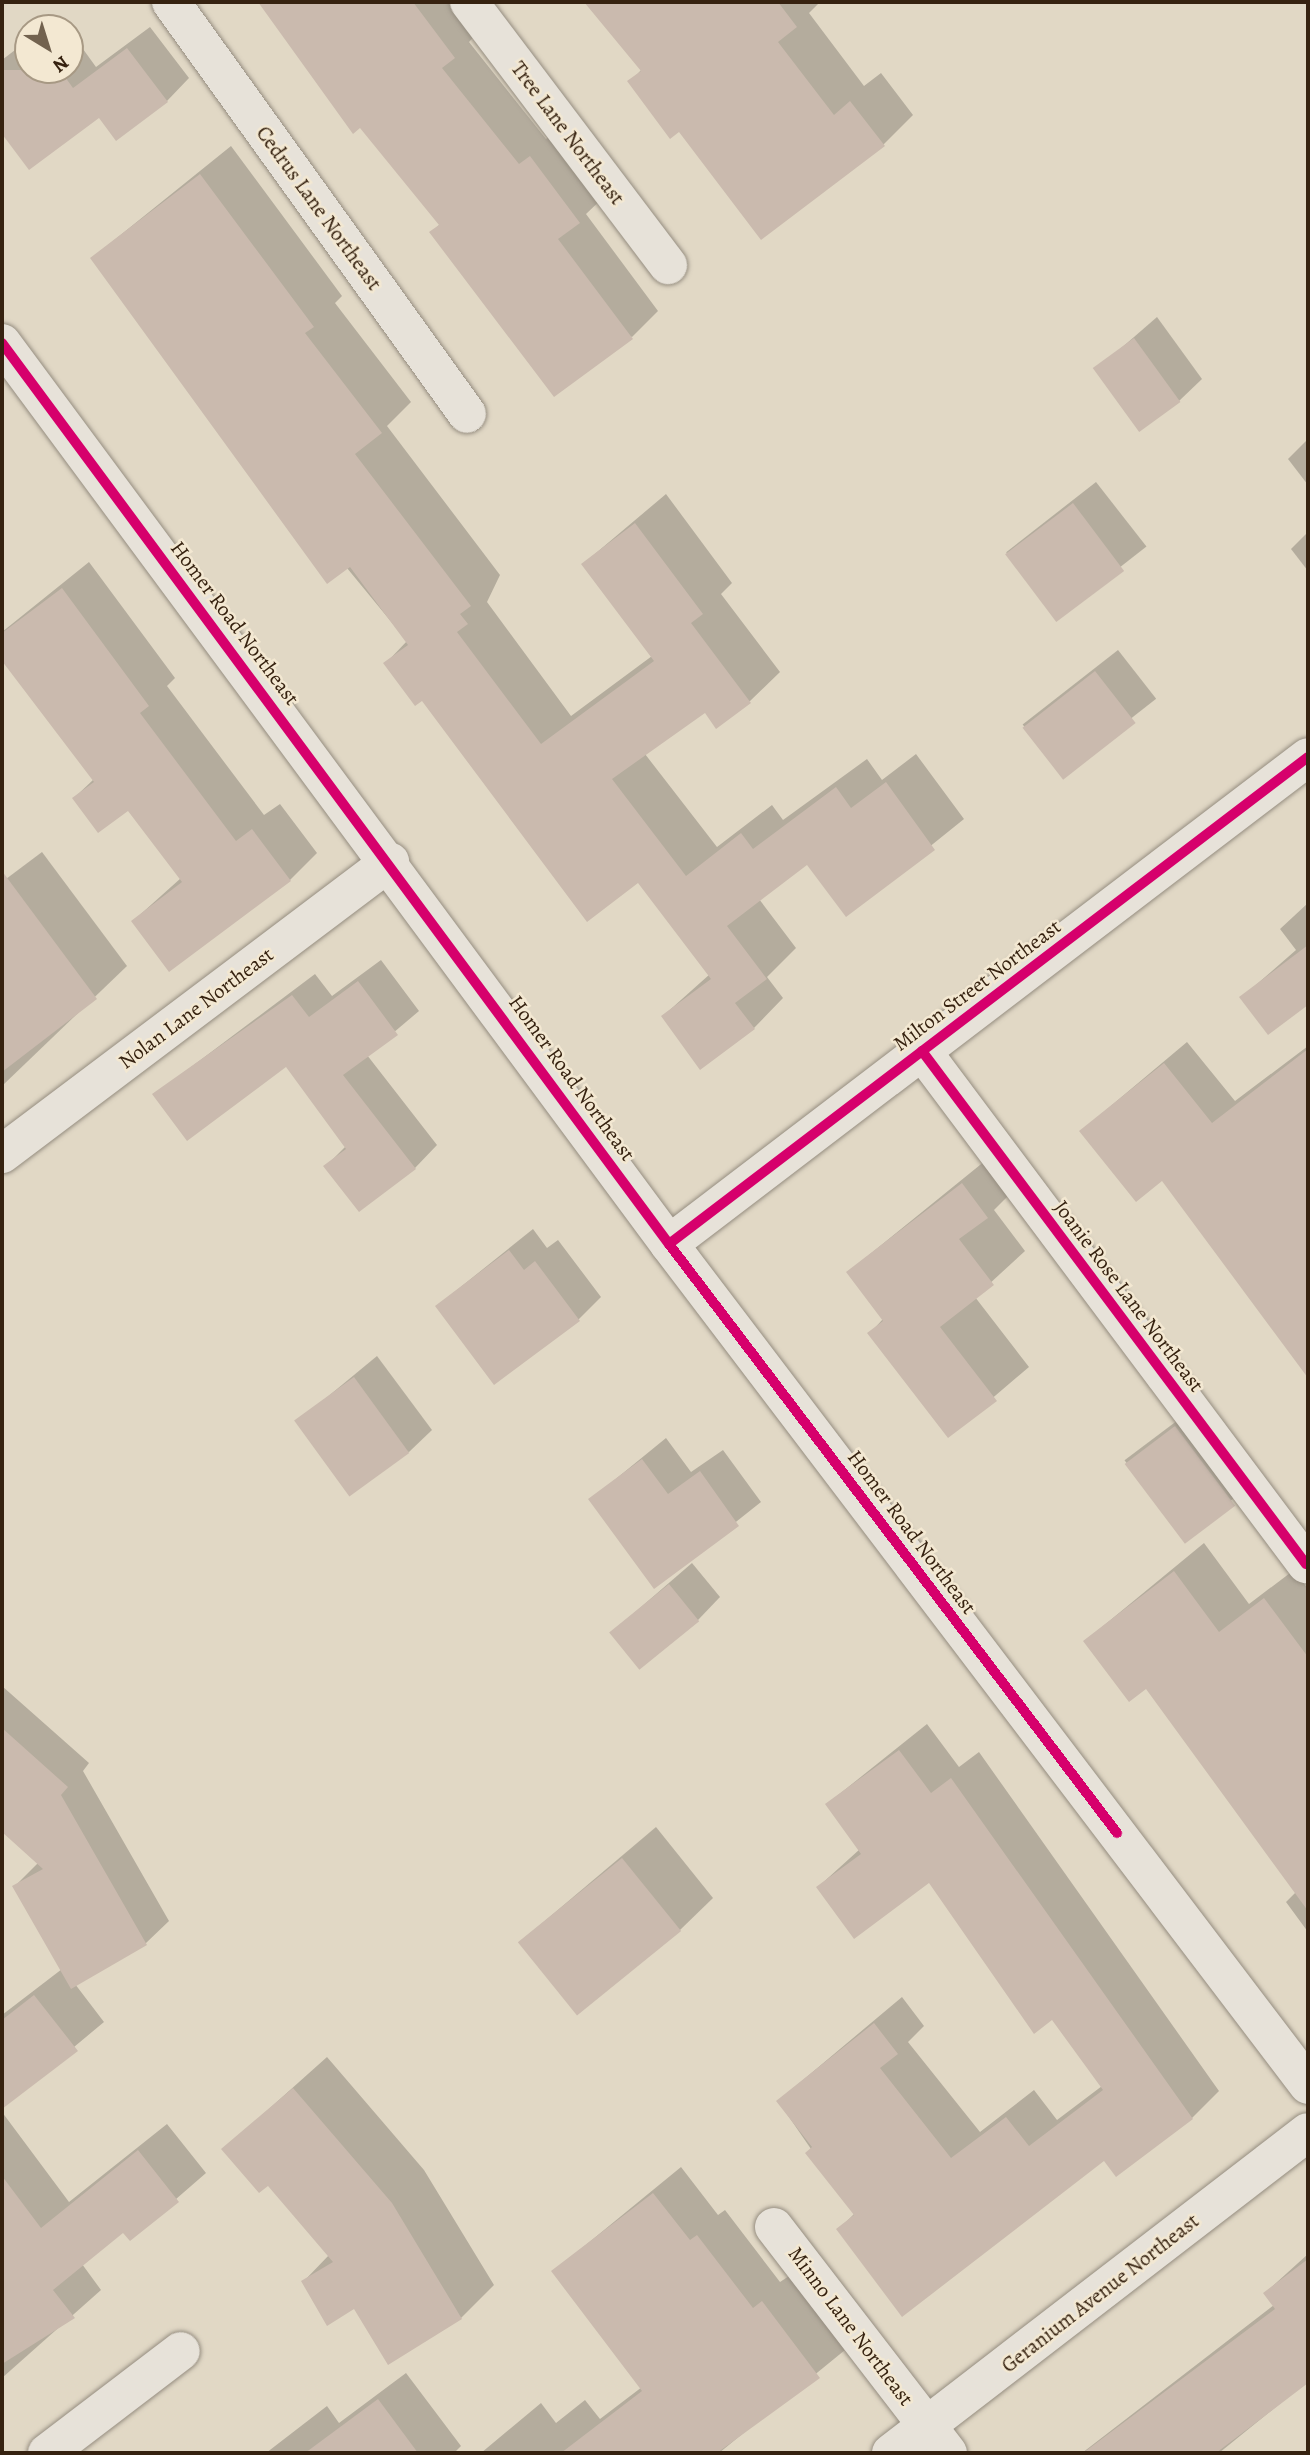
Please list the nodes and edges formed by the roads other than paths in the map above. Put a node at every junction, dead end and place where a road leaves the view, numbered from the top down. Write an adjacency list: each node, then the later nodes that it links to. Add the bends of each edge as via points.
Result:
1 (171, 2): 5 (street, Cedrus Lane Northeast)
2 (470, 2): 3 (street, Tree Lane Northeast)
3 (668, 265)
4 (2, 343): 7 (street, Homer Road Northeast)
5 (467, 414)
6 (1308, 757): 8 (street, Milton Street Northeast)
7 (390, 862): 9 (street, Nolan Lane Northeast); 10 (street, Homer Road Northeast)
8 (922, 1051): 10 (street, Milton Street Northeast); 11 (street, Joanie Rose Lane Northeast)
9 (2, 1154)
10 (669, 1244): 12 (street, Homer Road Northeast)
11 (1306, 1564)
12 (1308, 2085)
13 (1308, 2132): 16 (street, Geranium Avenue Northeast)
14 (774, 2227): 16 (street, Minno Lane Northeast)
15 (181, 2351): 17 (street)
16 (937, 2440): 18 (street, Geranium Avenue Northeast)
17 (47, 2453)
18 (891, 2453)

